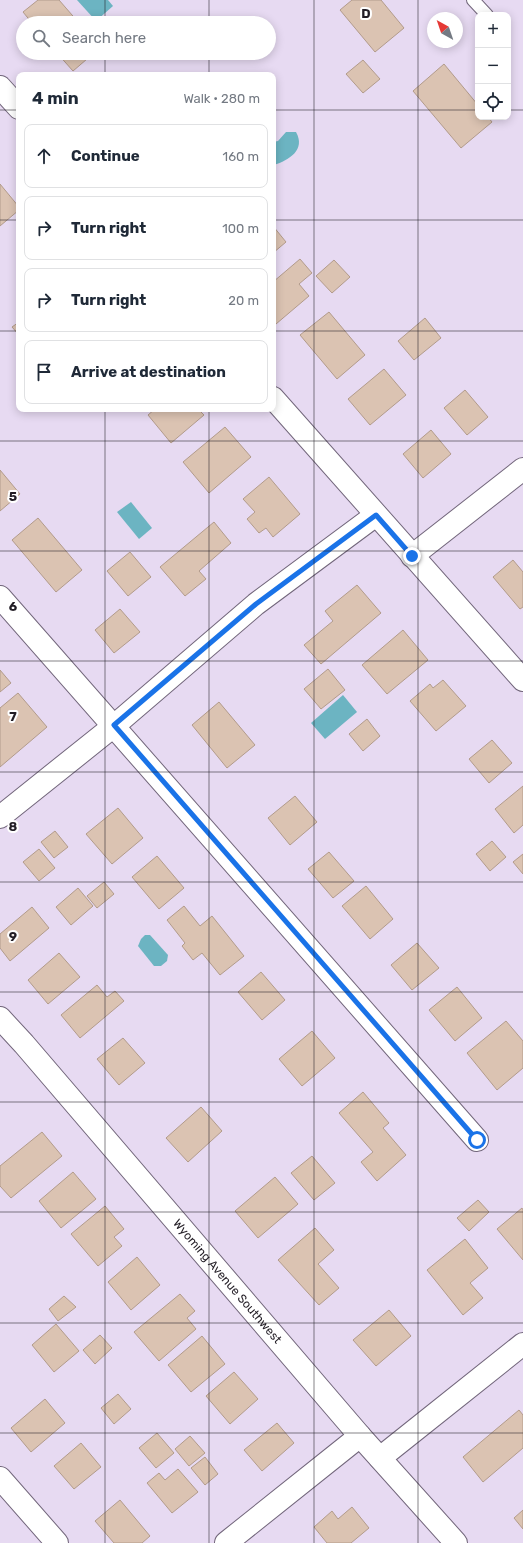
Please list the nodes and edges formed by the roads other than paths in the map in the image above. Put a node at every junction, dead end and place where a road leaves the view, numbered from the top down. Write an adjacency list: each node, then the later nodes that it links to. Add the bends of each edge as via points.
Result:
1 (474, 0): 2 (lane)
2 (484, 12)
3 (0, 87): 4 (street)
4 (16, 105)
5 (276, 401): 7 (street)
6 (523, 469): 8 (street)
7 (376, 515): 8 (street); 11 (street, via 256,604)
8 (412, 556): 10 (street)
9 (0, 597): 11 (street)
10 (523, 680)
11 (114, 725): 12 (street); 14 (street)
12 (0, 817)
13 (0, 1018): 16 (street, Wyoming Avenue Southwest)
14 (477, 1140)
15 (523, 1344): 17 (street)
16 (360, 1436): 17 (street, Wyoming Avenue Southwest); 20 (street)
17 (380, 1458): 21 (street, Wyoming Avenue Southwest)
18 (0, 1478): 19 (street)
19 (57, 1543)
20 (226, 1543)
21 (456, 1543)

